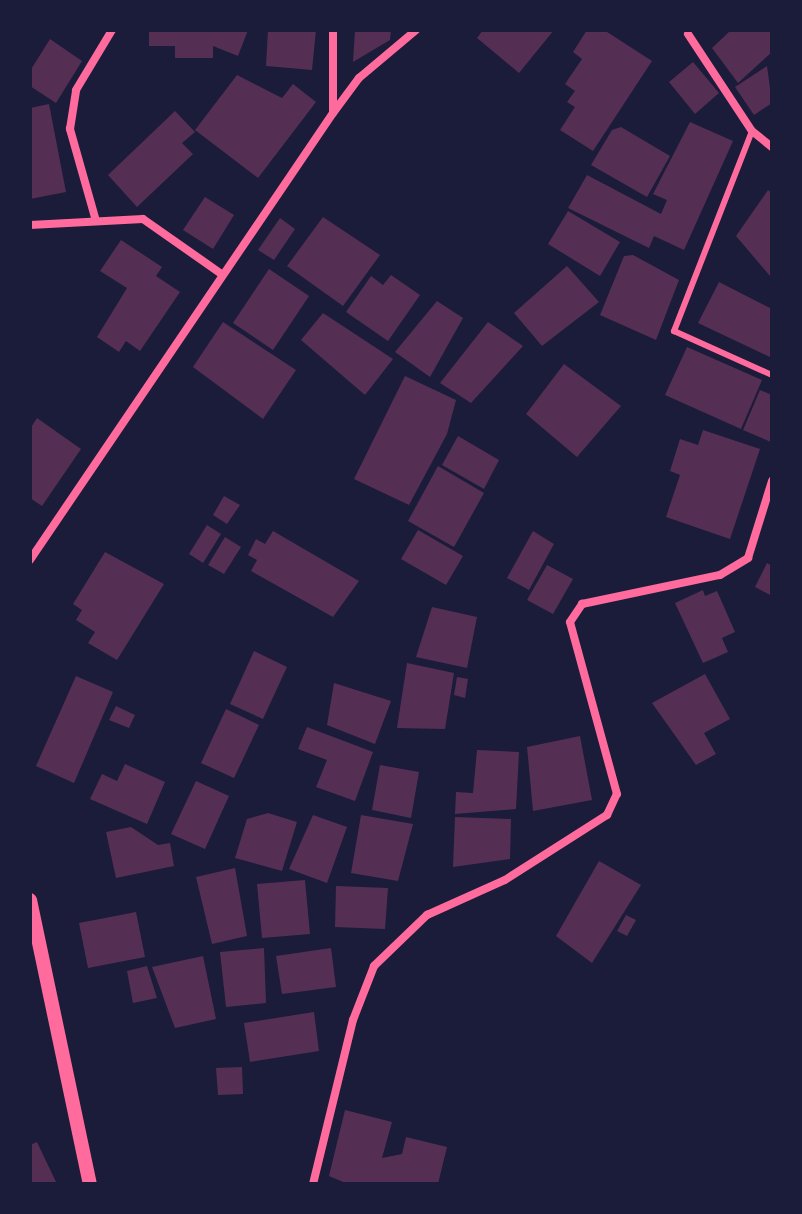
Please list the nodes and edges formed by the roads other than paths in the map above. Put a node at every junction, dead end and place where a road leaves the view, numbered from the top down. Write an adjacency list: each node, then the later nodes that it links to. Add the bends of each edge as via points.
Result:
1 (112, 30): 8 (street, via 76,90 70,129)
2 (333, 30): 5 (street)
3 (416, 30): 5 (street, via 359,78)
4 (687, 31): 6 (street)
5 (333, 113): 10 (street)
6 (752, 131): 7 (street); 11 (lane, via 674,331)
7 (772, 147)
8 (96, 221): 9 (street); 10 (street, via 143,219)
9 (30, 225)
10 (220, 273): 13 (street)
11 (772, 375)
12 (772, 481): 16 (street, via 748,558 720,575 582,604 570,622 617,794 607,815 505,880 427,915 374,966 353,1020)
13 (30, 560)
14 (30, 900): 15 (street)
15 (90, 1184)
16 (313, 1184)

